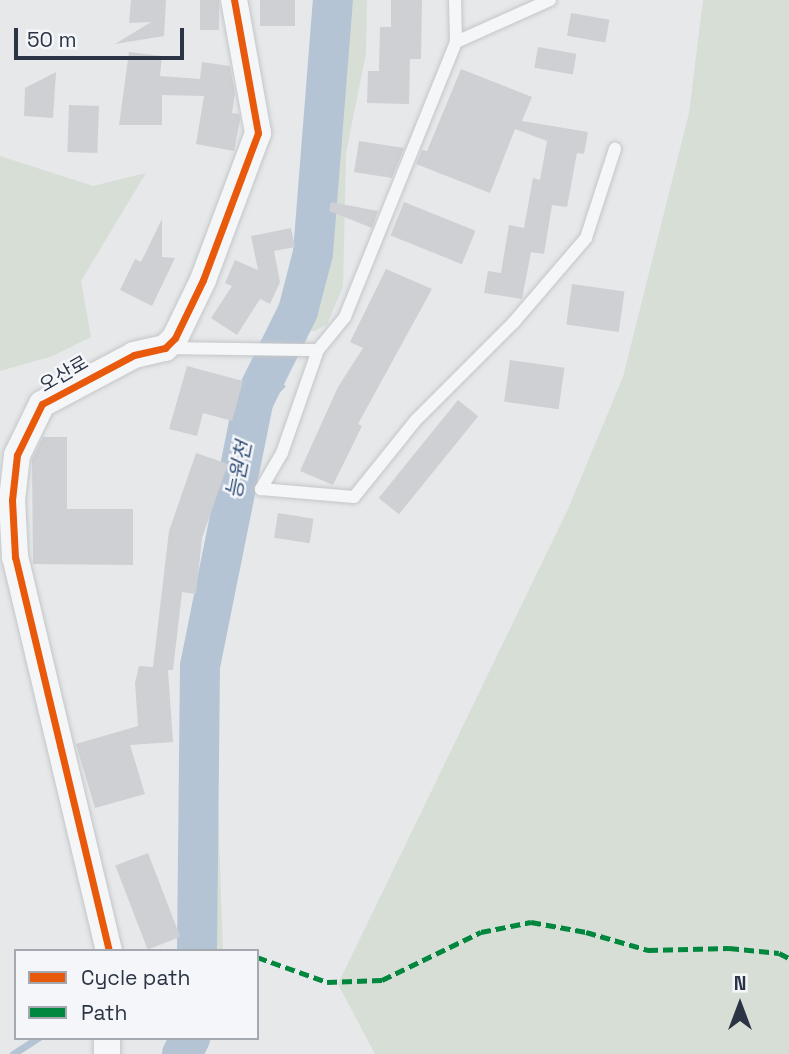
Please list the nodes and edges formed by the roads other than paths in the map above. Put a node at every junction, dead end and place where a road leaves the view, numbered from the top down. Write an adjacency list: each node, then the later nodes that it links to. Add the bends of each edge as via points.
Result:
1 (234, 0): 6 (street, via 258,133 203,280 175,338)
2 (455, 0): 4 (lane)
3 (550, 0): 4 (lane)
4 (456, 42): 7 (lane, via 345,317)
5 (615, 149): 7 (lane, via 586,238 514,322 415,421 354,497 261,489 282,453)
6 (165, 348): 7 (lane); 8 (street, 오산로, via 134,355 42,404 17,455 12,500 15,557)
7 (318, 350)
8 (109, 949)

